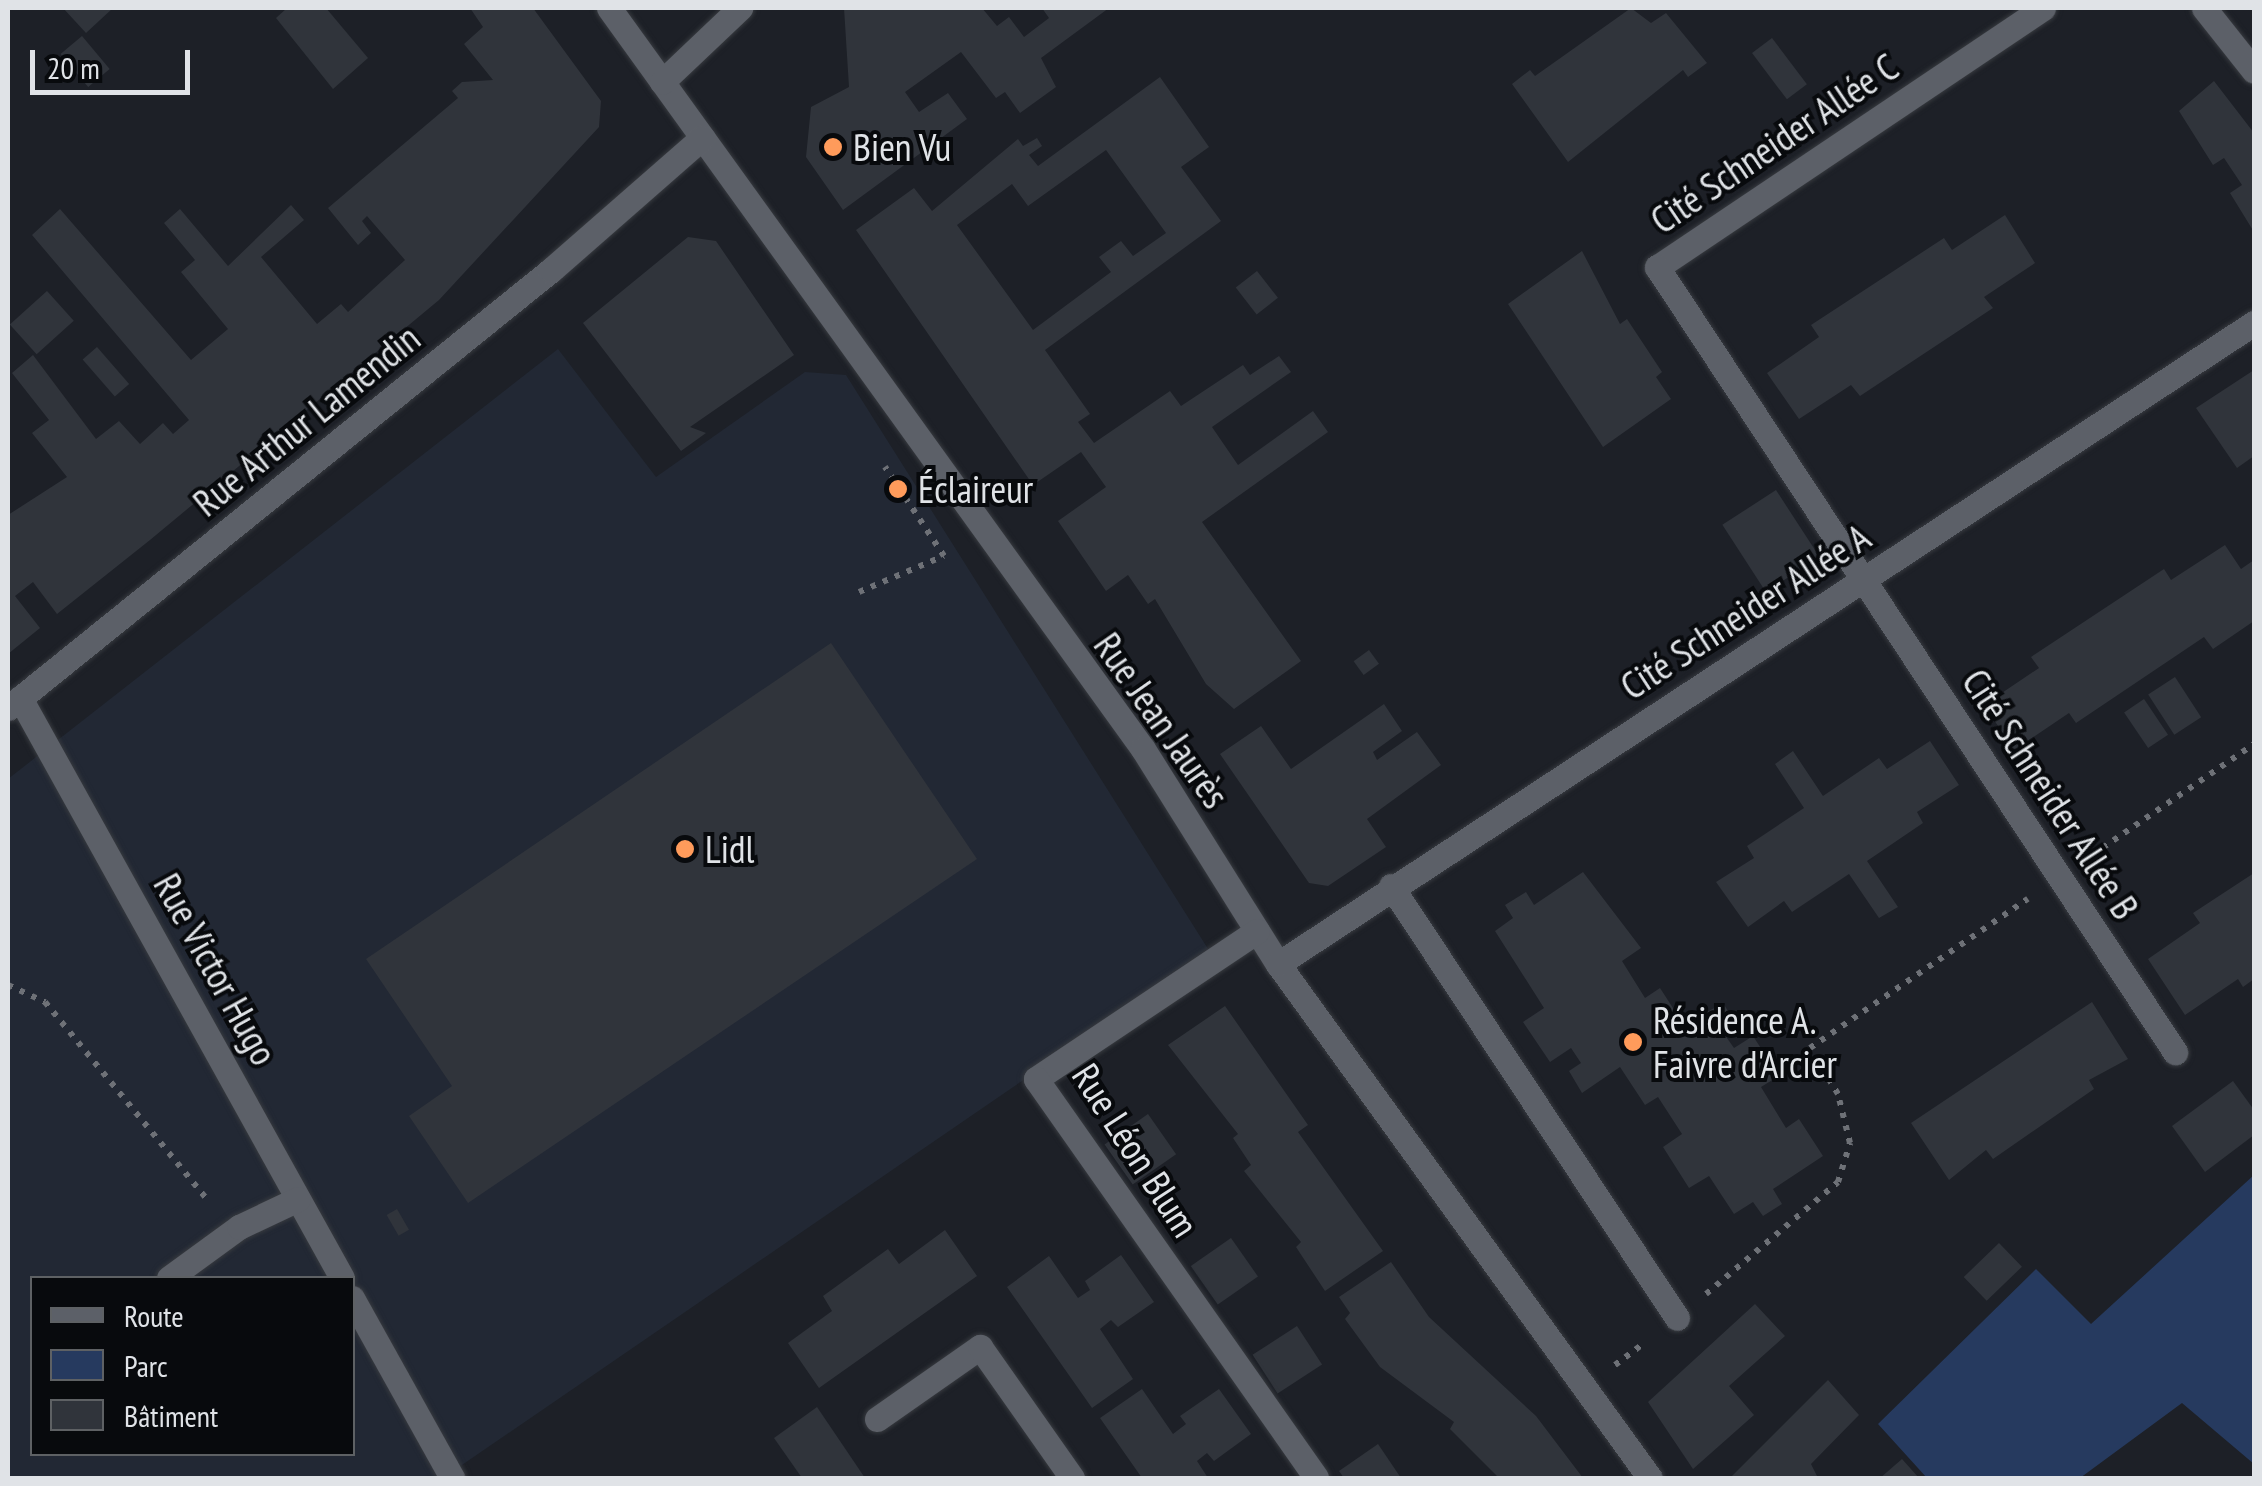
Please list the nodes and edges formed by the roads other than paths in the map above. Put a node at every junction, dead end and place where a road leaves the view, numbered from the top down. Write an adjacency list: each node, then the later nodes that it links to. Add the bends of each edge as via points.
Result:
1 (609, 8): 6 (street, Rue Jean Jaurès)
2 (740, 8): 6 (street)
3 (2043, 8): 9 (street, Cité Schneider Allée C, via 1657,267)
4 (2204, 8): 5 (street)
5 (2254, 72)
6 (662, 82): 7 (street, Rue Jean Jaurès)
7 (702, 138): 10 (street, Rue Arthur Lamendin); 12 (street, Rue Jean Jaurès, via 1143,749)
8 (2254, 322): 9 (street, Cité Schneider Allée A)
9 (1865, 577): 11 (street, Cité Schneider Allée A); 14 (street, Cité Schneider Allée B)
10 (14, 703): 15 (street, Rue Victor Hugo)
11 (1392, 886): 13 (street, Cité Schneider Allée A); 19 (street)
12 (1257, 931): 13 (street, Rue Jean Jaurès); 23 (street, Rue Léon Blum, via 1036,1079)
13 (1278, 964): 24 (street, Rue Jean Jaurès)
14 (2174, 1052)
15 (298, 1199): 16 (street, via 238,1226); 17 (street, Rue Victor Hugo)
16 (172, 1276)
17 (341, 1276)
18 (355, 1303): 21 (street)
19 (1677, 1318)
20 (877, 1419): 22 (street, via 980,1348)
21 (452, 1478)
22 (1072, 1478)
23 (1316, 1478)
24 (1650, 1478)

